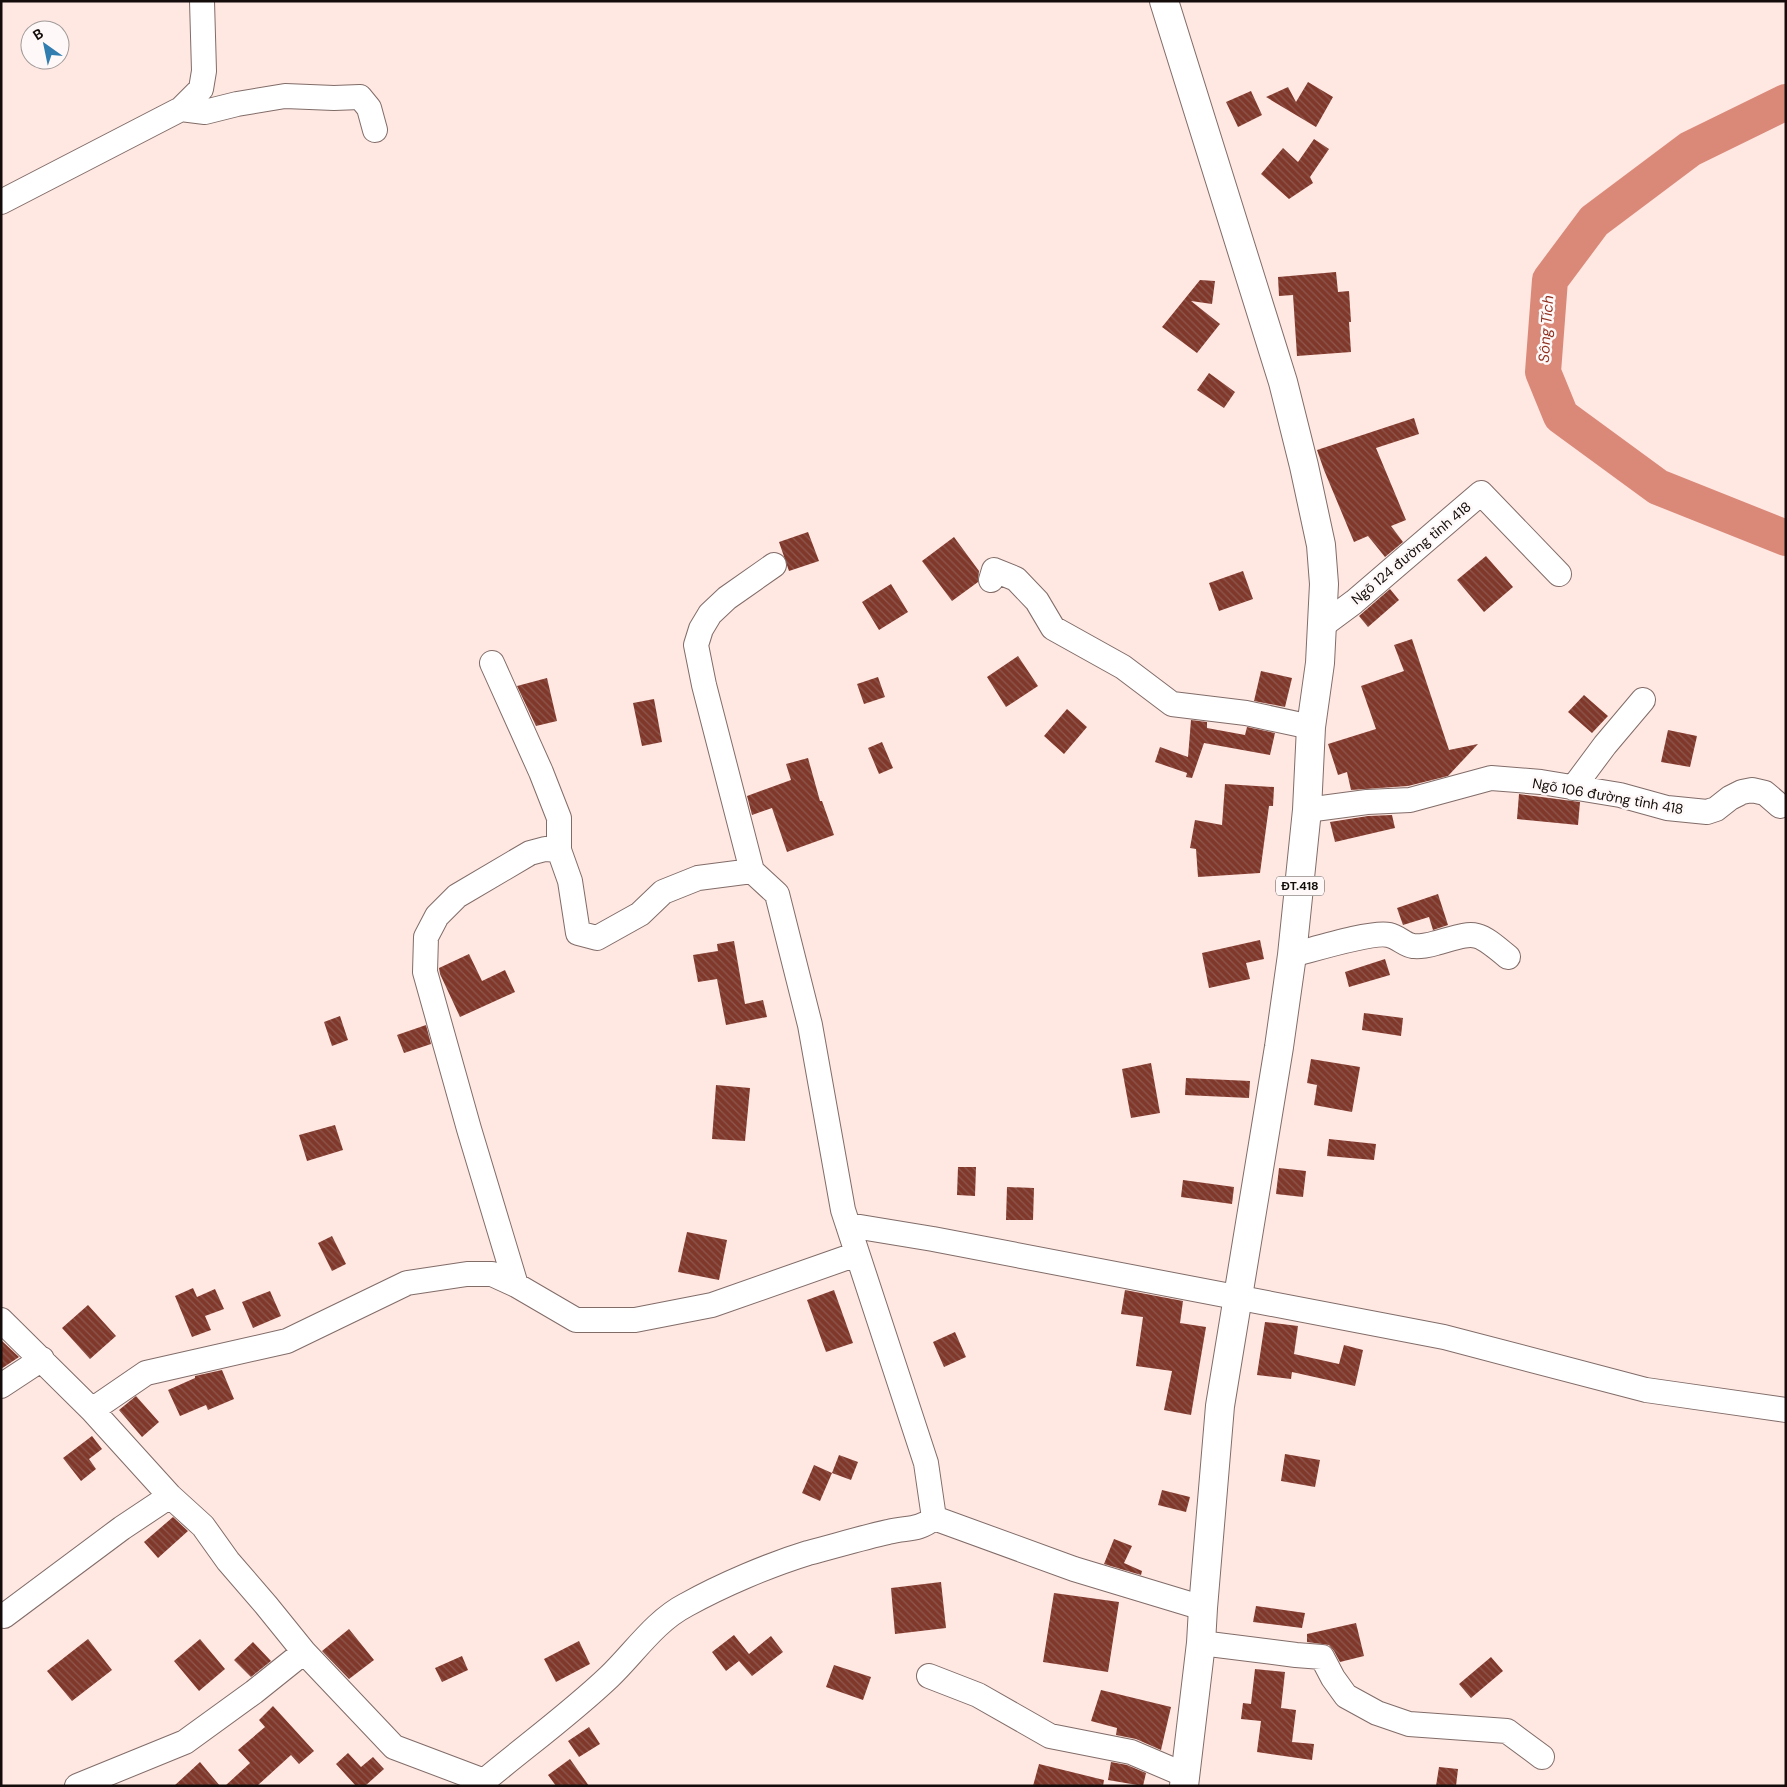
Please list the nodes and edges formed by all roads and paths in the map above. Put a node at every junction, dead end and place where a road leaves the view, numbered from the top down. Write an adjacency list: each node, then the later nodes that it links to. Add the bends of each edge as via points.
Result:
1 (202, 1): 3 (street, via 204,71 201,89)
2 (1164, 1): 9 (main road, ĐT.418, via 1283,382 1321,545)
3 (181, 109): 4 (street, via 205,112 285,96 360,97 369,108); 5 (street)
4 (375, 130)
5 (1, 202)
6 (774, 565): 17 (street, via 710,614 696,645)
7 (1559, 574): 9 (street, Ngõ 124 đường tỉnh 418, via 1481,493)
8 (991, 580): 12 (street, via 994,570 1016,579 1036,601 1053,628 1123,667 1172,704 1246,713)
9 (1323, 625): 12 (main road, ĐT.418)
10 (492, 663): 16 (street, via 559,818)
11 (1643, 700): 13 (street)
12 (1311, 727): 15 (main road, ĐT.418)
13 (1573, 788): 14 (street, Ngõ 106 đường tỉnh 418, via 1620,795 1667,808 1707,812 1742,792 1752,790 1765,793); 15 (street, Ngõ 106 đường tỉnh 418, via 1491,778 1410,800)
14 (1780, 806)
15 (1307, 810): 18 (main road, ĐT.418)
16 (558, 850): 17 (street, via 570,880 578,933 597,938 640,914 663,892 698,878); 22 (street, via 530,853 457,896 437,916 426,937 425,972)
17 (752, 872): 20 (street, via 777,894 810,1025)
18 (1292, 955): 19 (street, via 1373,935 1389,935 1413,946 1475,934); 23 (main road, ĐT.418)
19 (1508, 957)
20 (848, 1224): 21 (street); 23 (street)
21 (857, 1254): 22 (street, via 712,1305 635,1320 576,1320); 30 (street, via 926,1463)
22 (516, 1284): 27 (street, via 492,1274 467,1274 407,1283 287,1341 146,1374)
23 (1237, 1298): 28 (street, via 1444,1337 1646,1390); 31 (main road, ĐT.418, via 1220,1406)
24 (1, 1320): 25 (street)
25 (42, 1359): 26 (street); 27 (street)
26 (1, 1386)
27 (92, 1410): 29 (street)
28 (1786, 1410)
29 (170, 1496): 32 (street); 34 (street, via 203,1526)
30 (934, 1518): 31 (street, via 1074,1569); 38 (street, via 924,1526 891,1531 806,1554 740,1579 684,1606 649,1633 611,1676 569,1714)
31 (1203, 1608): 33 (main road, ĐT.418)
32 (4, 1616)
33 (1201, 1642): 36 (street, via 1322,1657 1346,1696 1377,1713 1409,1724 1507,1731); 37 (main road, ĐT.418)
34 (304, 1652): 38 (street, via 394,1747); 39 (street, via 185,1742)
35 (928, 1676): 37 (street, via 978,1695 1050,1736 1131,1752)
36 (1542, 1757)
37 (1185, 1780)
38 (485, 1783)
39 (77, 1786)

